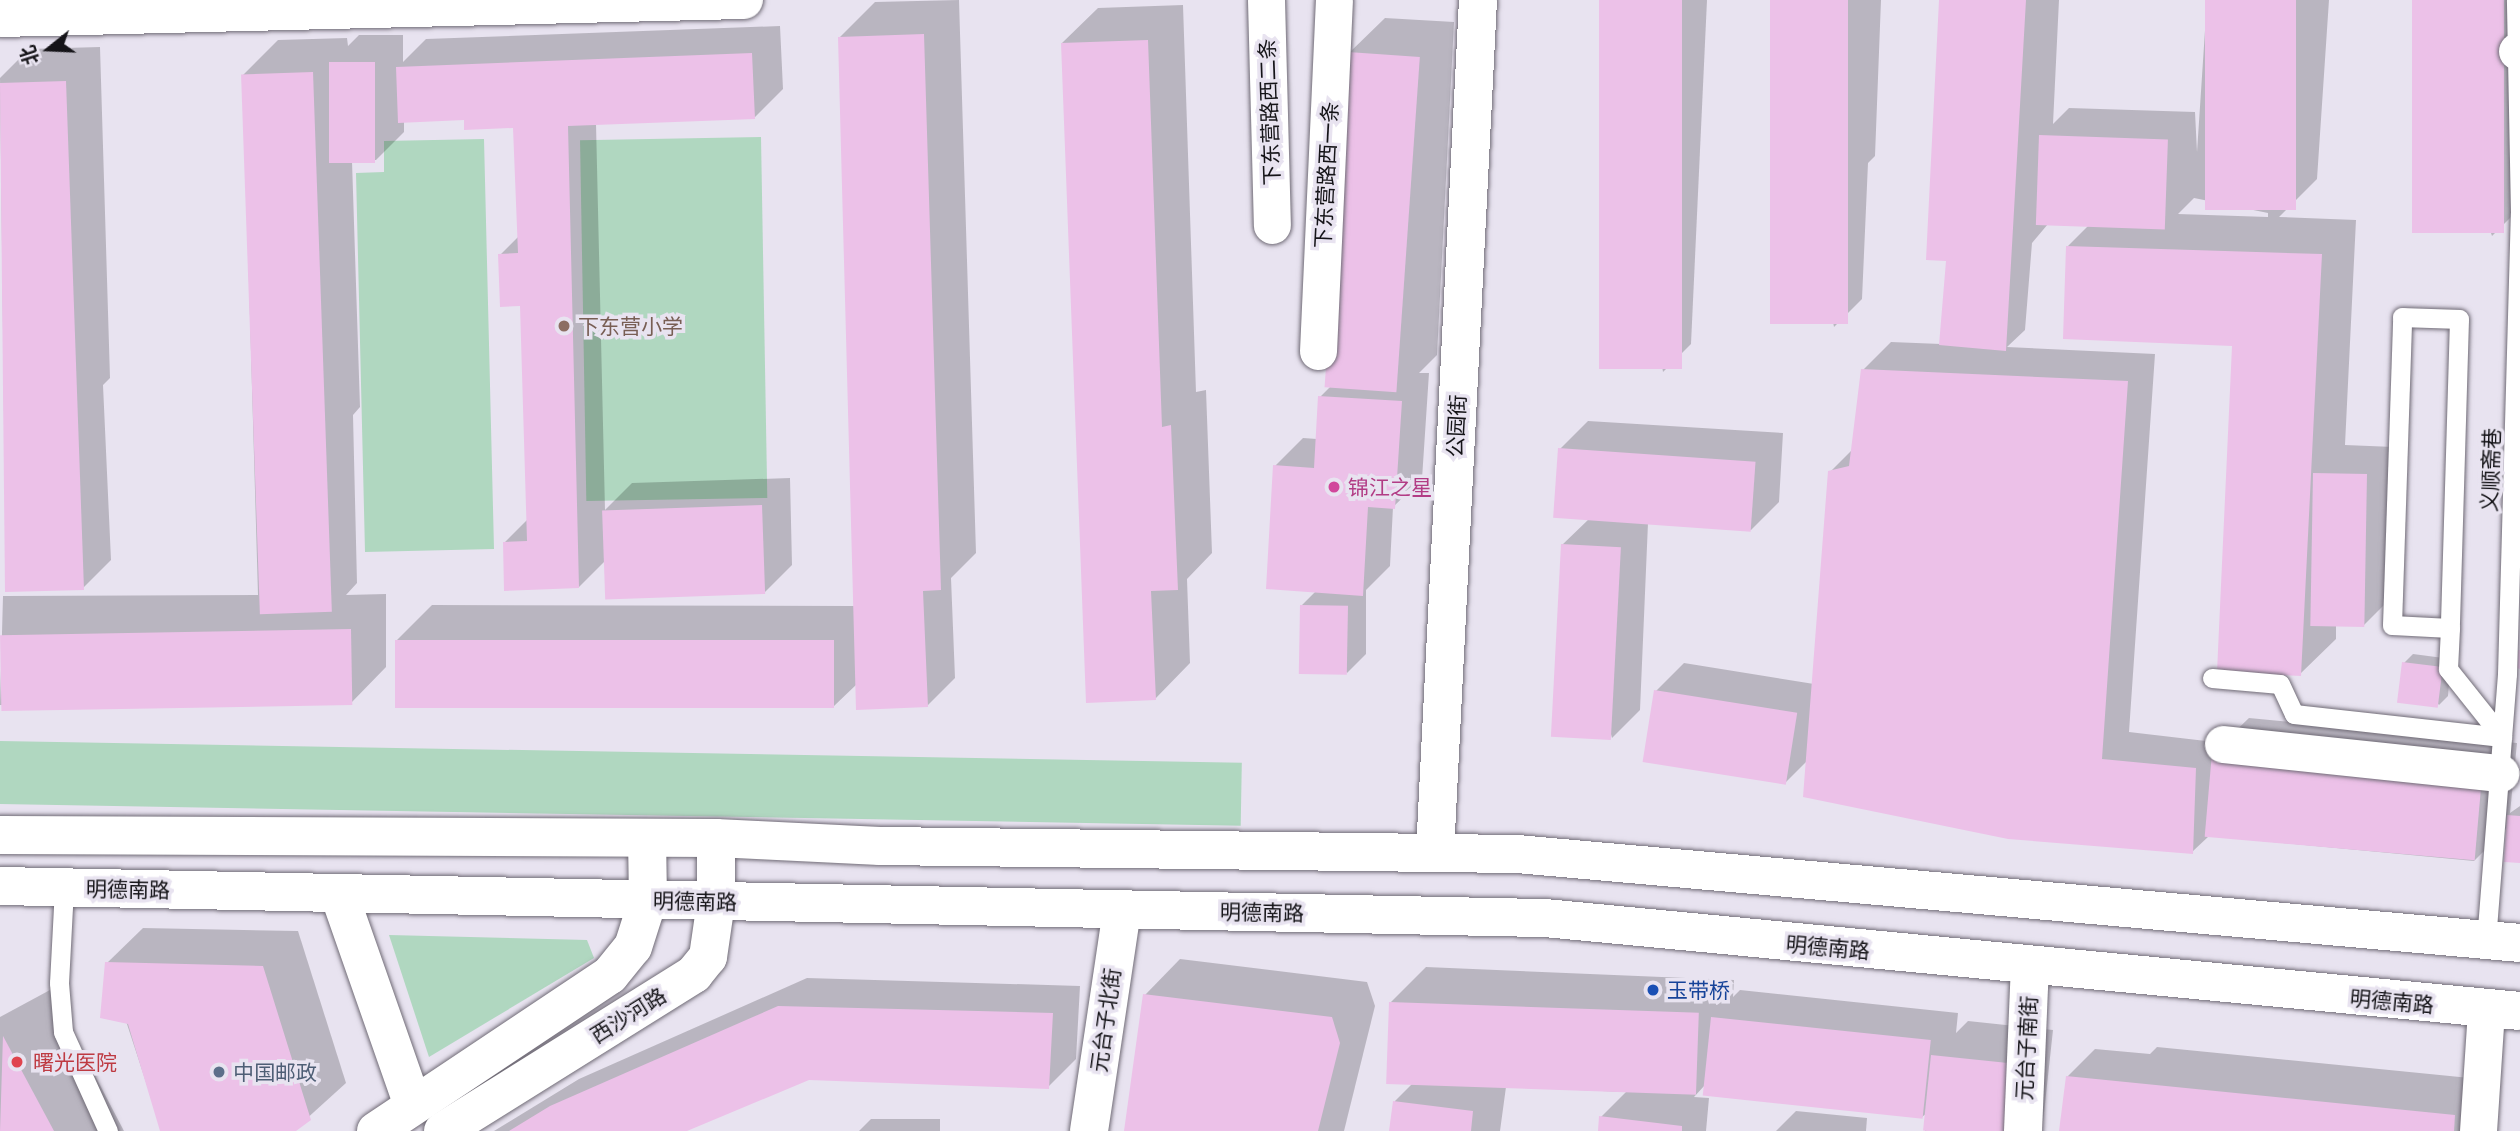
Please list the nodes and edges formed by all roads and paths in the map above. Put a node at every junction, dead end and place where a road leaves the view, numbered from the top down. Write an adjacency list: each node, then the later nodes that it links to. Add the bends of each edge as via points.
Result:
1 (744, 0): 6 (main road)
2 (1266, 0): 10 (street, 下东营路西二条)
3 (1334, 0): 11 (street, 下东营路西一条)
4 (1478, 0): 19 (main road, 公园街)
5 (2516, 0): 9 (lane, 义顺斋巷)
6 (571, 2): 7 (main road)
7 (274, 6): 8 (main road)
8 (0, 18)
9 (2519, 51): 15 (lane, 义顺斋巷, via 2520,214)
10 (1272, 225)
11 (1318, 351)
12 (2450, 628): 12 (lane, via 2392,625 2402,317 2459,319); 15 (lane, via 2448,669)
13 (2212, 678): 15 (lane, via 2280,684 2294,714)
14 (2223, 744): 15 (street)
15 (2501, 755): 26 (lane, 义顺斋巷)
16 (0, 835): 17 (main road)
17 (647, 838): 18 (main road); 23 (main road, 西沙河路)
18 (716, 838): 19 (main road, via 880,846); 24 (main road, 西沙河路)
19 (1435, 852): 26 (main road, via 1517,854)
20 (0, 886): 21 (main road, 明德南路)
21 (64, 888): 22 (main road, 明德南路); 30 (lane, via 59,983 63,1032)
22 (340, 894): 23 (main road, 明德南路); 29 (main road)
23 (648, 900): 24 (main road, 明德南路); 29 (main road, 西沙河路, via 633,947 610,975)
24 (716, 902): 25 (main road, 明德南路); 32 (main road, 西沙河路, via 708,957 694,974)
25 (1122, 909): 27 (main road, 明德南路, via 1545,918); 33 (main road, 元台子北街)
26 (2503, 942)
27 (2031, 966): 28 (main road, 明德南路); 34 (main road, 元台子南街)
28 (2503, 1010): 35 (street)
29 (413, 1105): 31 (main road, 西沙河路)
30 (108, 1131)
31 (376, 1131)
32 (443, 1131)
33 (1089, 1131)
34 (2022, 1131)
35 (2478, 1131)

